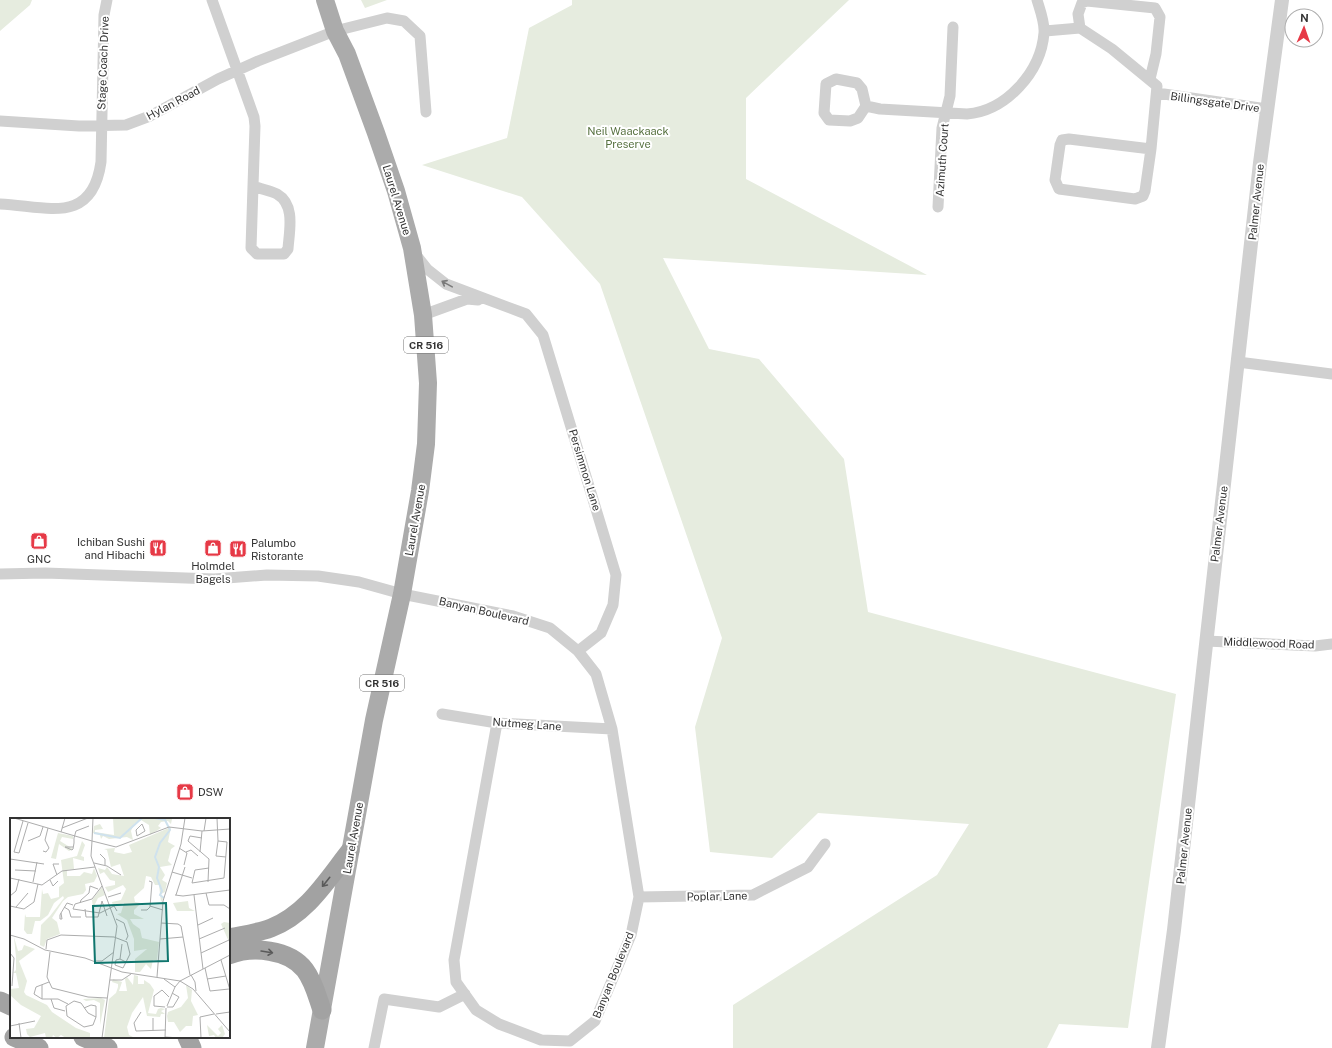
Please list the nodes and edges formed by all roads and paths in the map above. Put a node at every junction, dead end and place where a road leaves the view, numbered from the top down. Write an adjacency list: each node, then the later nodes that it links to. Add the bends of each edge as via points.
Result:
1 (108, 0): 18 (street, Stage Coach Drive, via 104,16)
2 (212, 0): 10 (street)
3 (325, 0): 8 (main road, Laurel Avenue / CR 516)
4 (1037, 0): 9 (street)
5 (1282, 0): 14 (street, Palmer Avenue)
6 (953, 27): 16 (street, Azimuth Court, via 950,96)
7 (1080, 28): 9 (street); 11 (street, Billingsgate Drive); 11 (street, via 1078,14 1082,3 1087,1 1155,8 1160,17)
8 (335, 31): 10 (street, Hylan Road); 15 (street, Hylan Road, via 387,18 404,21 420,36); 23 (main road, Laurel Avenue / CR 516, via 376,132)
9 (1045, 31): 16 (street, via 1042,48 1032,70 1005,99 991,109 979,113)
10 (238, 70): 18 (street, Hylan Road, via 137,121 126,125); 20 (street, via 256,126)
11 (1150, 79): 12 (street, Billingsgate Drive, via 1157,86)
12 (1157, 94): 14 (street, Billingsgate Drive); 19 (street)
13 (866, 106): 13 (street, via 854,120 829,120 824,113 826,84 836,79 857,83 862,89); 16 (street)
14 (1267, 109): 26 (street, Palmer Avenue)
15 (426, 112)
16 (946, 112): 22 (street, Azimuth Court, via 942,128)
17 (0, 121): 18 (street, Hylan Road)
18 (101, 126): 21 (street, Stage Coach Drive, via 100,173 95,186 84,200 73,207 59,209)
19 (1151, 149): 19 (street, via 1143,196 1135,199 1059,189 1056,180 1062,140)
20 (253, 186): 20 (street, via 277,194 288,206 288,249 284,254 257,254 251,248)
21 (0, 204)
22 (938, 207)
23 (412, 250): 24 (street, Persimmon Lane, one-way to 23, via 446,284 426,269); 25 (main road, Laurel Avenue / CR 516)
24 (497, 302): 25 (street, Persimmon Lane, via 467,299); 32 (street, Persimmon Lane, via 526,314 543,335 616,575 613,605 601,633)
25 (423, 315): 29 (main road, Laurel Avenue / CR 516, via 428,383 426,444)
26 (1238, 362): 27 (street); 30 (street, Palmer Avenue)
27 (1332, 374)
28 (0, 574): 29 (street, Banyan Boulevard, via 45,573 214,579 292,574 359,582)
29 (402, 594): 32 (street, Banyan Boulevard, via 513,616 550,628); 37 (main road, Laurel Avenue / CR 516, via 374,720)
30 (1206, 641): 31 (street, Middlewood Road, via 1315,646); 58 (street, Palmer Avenue, via 1174,930)
31 (1332, 644)
32 (578, 651): 35 (street, Banyan Boulevard, via 596,674)
33 (442, 714): 34 (street, Nutmeg Lane)
34 (497, 723): 35 (street, Nutmeg Lane); 41 (street, Banyan Boulevard, via 454,960 456,982)
35 (612, 729): 38 (street, Banyan Boulevard)
36 (824, 844): 38 (street, Poplar Lane, via 808,867 753,895)
37 (350, 851): 39 (highway, one-way to 39, via 308,905 293,917 269,929); 46 (main road, Laurel Avenue / CR 516)
38 (639, 897): 52 (street, Banyan Boulevard, via 631,935 595,1021)
39 (230, 938)
40 (230, 955): 46 (highway, one-way to 46, via 261,951 293,959 304,969 313,984)
41 (465, 994): 52 (street, Banyan Boulevard, via 476,1010 499,1024 541,1040); 57 (street, via 439,1007 384,999)
42 (0, 997): 44 (highway)
43 (0, 1001): 45 (highway)
44 (10, 1001)
45 (10, 1006)
46 (322, 1010): 56 (main road, Laurel Avenue / CR 516)
47 (0, 1031): 48 (highway)
48 (10, 1035)
49 (16, 1038): 53 (highway)
50 (85, 1038): 54 (highway)
51 (187, 1038): 55 (highway)
52 (570, 1044)
53 (39, 1048)
54 (108, 1048)
55 (192, 1048)
56 (315, 1048)
57 (374, 1048)
58 (1158, 1048)

